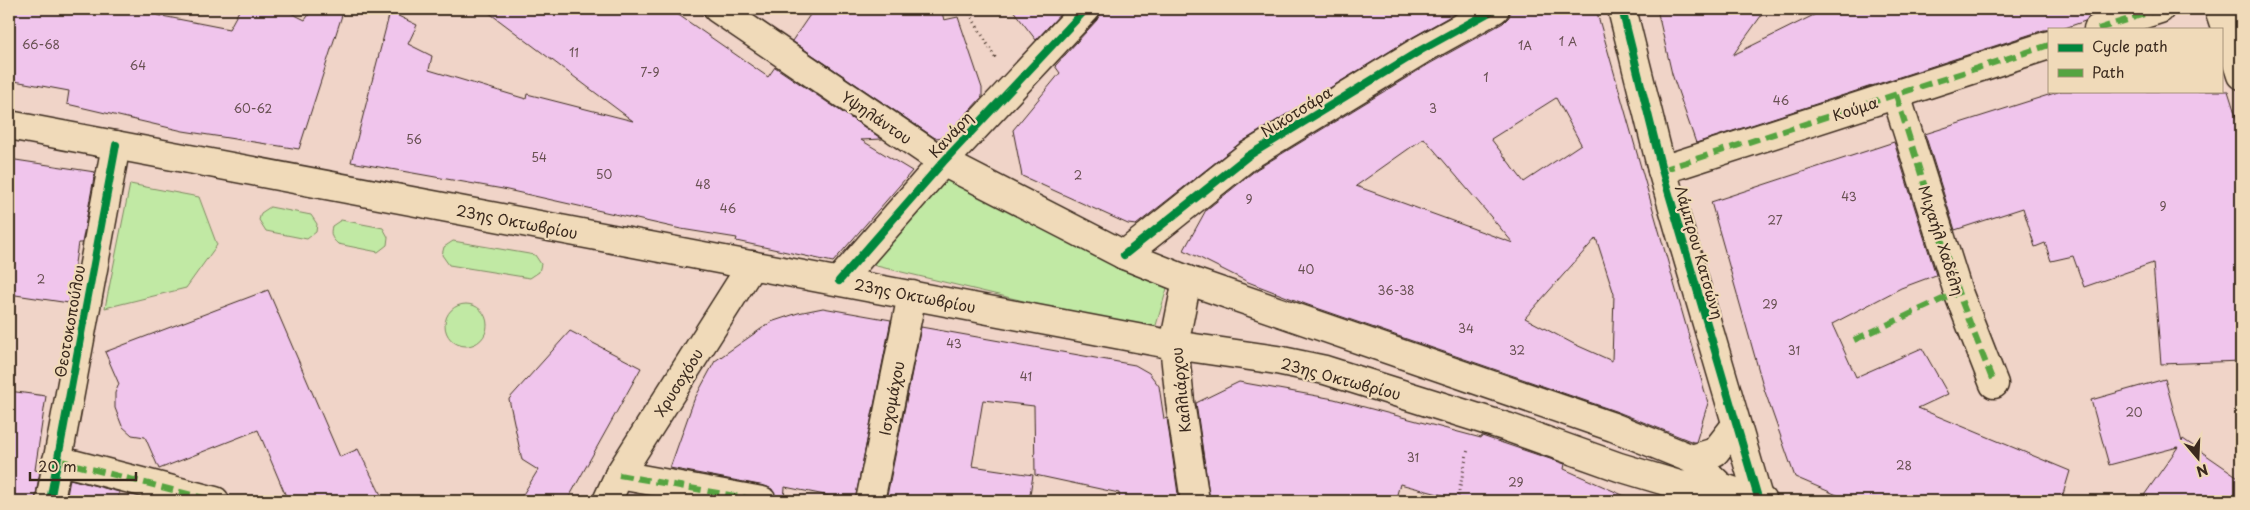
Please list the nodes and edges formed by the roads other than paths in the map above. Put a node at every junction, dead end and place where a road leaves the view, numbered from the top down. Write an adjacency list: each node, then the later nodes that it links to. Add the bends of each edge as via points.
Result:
1 (718, 9): 13 (street, Υψηλάντου)
2 (1086, 9): 13 (street, Κανάρη)
3 (1495, 9): 15 (street, Νικοτσάρα, via 1421,50 1248,156)
4 (1622, 9): 14 (street, Λάμπρου Κατσώνη)
5 (2160, 9): 7 (street)
6 (2219, 9): 9 (street)
7 (2101, 28)
8 (2048, 45): 10 (street, Κούμα)
9 (2241, 76)
10 (1896, 95): 14 (street, Κούμα); 21 (street, Μιχαήλ Χαδέλη, via 1958,292)
11 (9, 125): 12 (street, 23ης Οκτωβρίου)
12 (116, 145): 16 (street, 23ης Οκτωβρίου); 23 (street, Θεοτοκοπούλου)
13 (943, 162): 15 (street, Υψηλάντου); 18 (street, Κανάρη)
14 (1662, 170): 22 (street, Λάμπρου Κατσώνη)
15 (1124, 255): 17 (street, 23ης Οκτωβρίου)
16 (752, 265): 18 (street, 23ης Οκτωβρίου); 25 (street, Χρυσοχόου)
17 (1188, 280): 20 (street, Καλλιάρχου); 24 (street, 23ης Οκτωβρίου, via 1613,427)
18 (839, 281): 19 (street, 23ης Οκτωβρίου)
19 (912, 294): 20 (street, 23ης Οκτωβρίου); 31 (street, Ισχομάχου)
20 (1174, 345): 26 (street, 23ης Οκτωβρίου, via 1326,370 1679,485); 32 (street, Καλλιάρχου)
21 (1994, 384)
22 (1736, 425): 24 (street, via 1715,452); 33 (street, Λάμπρου Κατσώνη)
23 (58, 460): 27 (street, Θεοτοκοπούλου); 28 (street)
24 (1692, 460): 26 (street, 23ης Οκτωβρίου)
25 (619, 475): 29 (street, Χρυσοχόου); 30 (street)
26 (1722, 487): 33 (street, 23ης Οκτωβρίου)
27 (50, 501)
28 (215, 501)
29 (607, 501)
30 (762, 501)
31 (870, 501)
32 (1195, 501)
33 (1760, 501)

